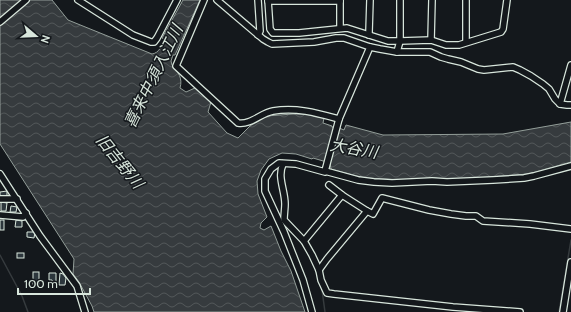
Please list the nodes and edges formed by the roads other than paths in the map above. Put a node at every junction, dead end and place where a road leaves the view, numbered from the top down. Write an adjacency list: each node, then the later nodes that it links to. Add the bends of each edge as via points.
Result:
1 (26, 0): 14 (street)
2 (78, 0): 3 (street, via 134,35 150,42 157,38)
3 (177, 0)
4 (204, 0): 26 (street, via 176,66 238,123 243,124 273,111 299,110)
5 (217, 0): 16 (street)
6 (258, 0): 16 (street)
7 (268, 0): 8 (street); 15 (street, via 270,29 273,33)
8 (340, 0): 15 (street)
9 (370, 0): 17 (street)
10 (400, 0): 19 (street)
11 (432, 0): 18 (street)
12 (466, 0): 20 (street)
13 (508, 0): 20 (street, via 501,32)
14 (0, 22)
15 (340, 28): 17 (street)
16 (258, 35): 21 (street, via 272,44 344,38)
17 (369, 35): 19 (street, via 388,41)
18 (431, 40): 19 (street); 20 (street, via 446,45)
19 (400, 41): 22 (street)
20 (466, 42)
21 (370, 47): 22 (street); 26 (street)
22 (397, 52): 24 (street, via 430,52 484,70 513,67 549,89)
23 (571, 65): 24 (street)
24 (560, 104): 25 (street)
25 (571, 105)
26 (339, 119): 29 (street)
27 (283, 164): 29 (street, via 296,164 325,172); 39 (street, via 280,175 285,203 284,220); 43 (street, via 279,163 271,169 265,179 265,191 303,280)
28 (571, 166): 29 (street, via 524,178 392,183 358,180)
29 (326, 170)
30 (0, 174): 34 (street)
31 (329, 185): 32 (street)
32 (342, 195): 35 (street); 39 (street)
33 (0, 199): 34 (street)
34 (17, 199): 36 (street)
35 (367, 211): 38 (street, via 373,214 382,198 436,212 476,216 482,221); 41 (street)
36 (26, 213): 37 (street, via 23,217); 42 (street, via 78,286)
37 (0, 215)
38 (571, 229)
39 (304, 241): 41 (street)
40 (571, 262): 45 (street)
41 (318, 270): 44 (street, via 327,293)
42 (85, 312)
43 (312, 312)
44 (520, 312)
45 (563, 312)

